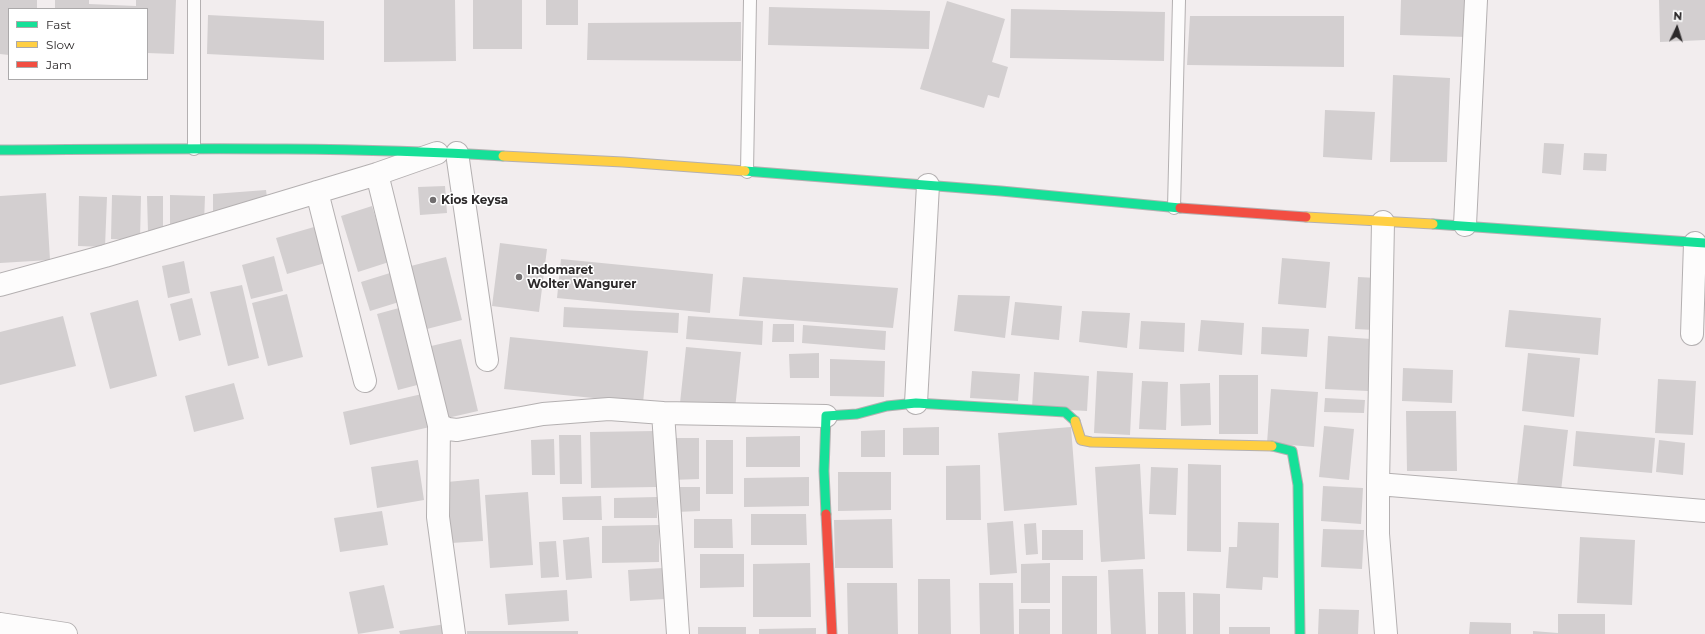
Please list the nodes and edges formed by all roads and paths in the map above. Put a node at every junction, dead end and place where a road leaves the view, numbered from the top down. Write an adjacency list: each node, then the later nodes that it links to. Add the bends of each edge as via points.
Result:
1 (194, 0): 5 (lane)
2 (750, 0): 8 (lane)
3 (1179, 0): 12 (lane)
4 (1476, 0): 14 (street)
5 (194, 149): 6 (main road); 7 (main road)
6 (0, 150)
7 (448, 153): 8 (main road, via 623,162); 9 (street); 18 (street)
8 (747, 172): 10 (main road)
9 (377, 174): 11 (street); 23 (street)
10 (928, 185): 12 (main road); 20 (street)
11 (318, 192): 16 (street); 19 (street)
12 (1174, 208): 13 (main road)
13 (1382, 222): 14 (main road); 24 (street)
14 (1464, 225): 15 (main road)
15 (1700, 243): 17 (street)
16 (0, 285)
17 (1692, 334)
18 (487, 360)
19 (365, 381)
20 (916, 403): 22 (main road, via 887,406 857,414); 31 (main road, via 1065,412 1074,418 1081,440 1091,442 1269,446 1292,451 1298,484)
21 (663, 413): 22 (street); 23 (street, via 609,409 543,414 457,430); 29 (street)
22 (826, 416): 30 (main road, via 824,471)
23 (439, 425): 28 (street, via 438,517)
24 (1378, 484): 25 (street); 32 (street, via 1378,534)
25 (1705, 511)
26 (0, 624): 27 (street)
27 (66, 634)
28 (454, 634)
29 (678, 634)
30 (832, 634)
31 (1300, 634)
32 (1386, 634)

